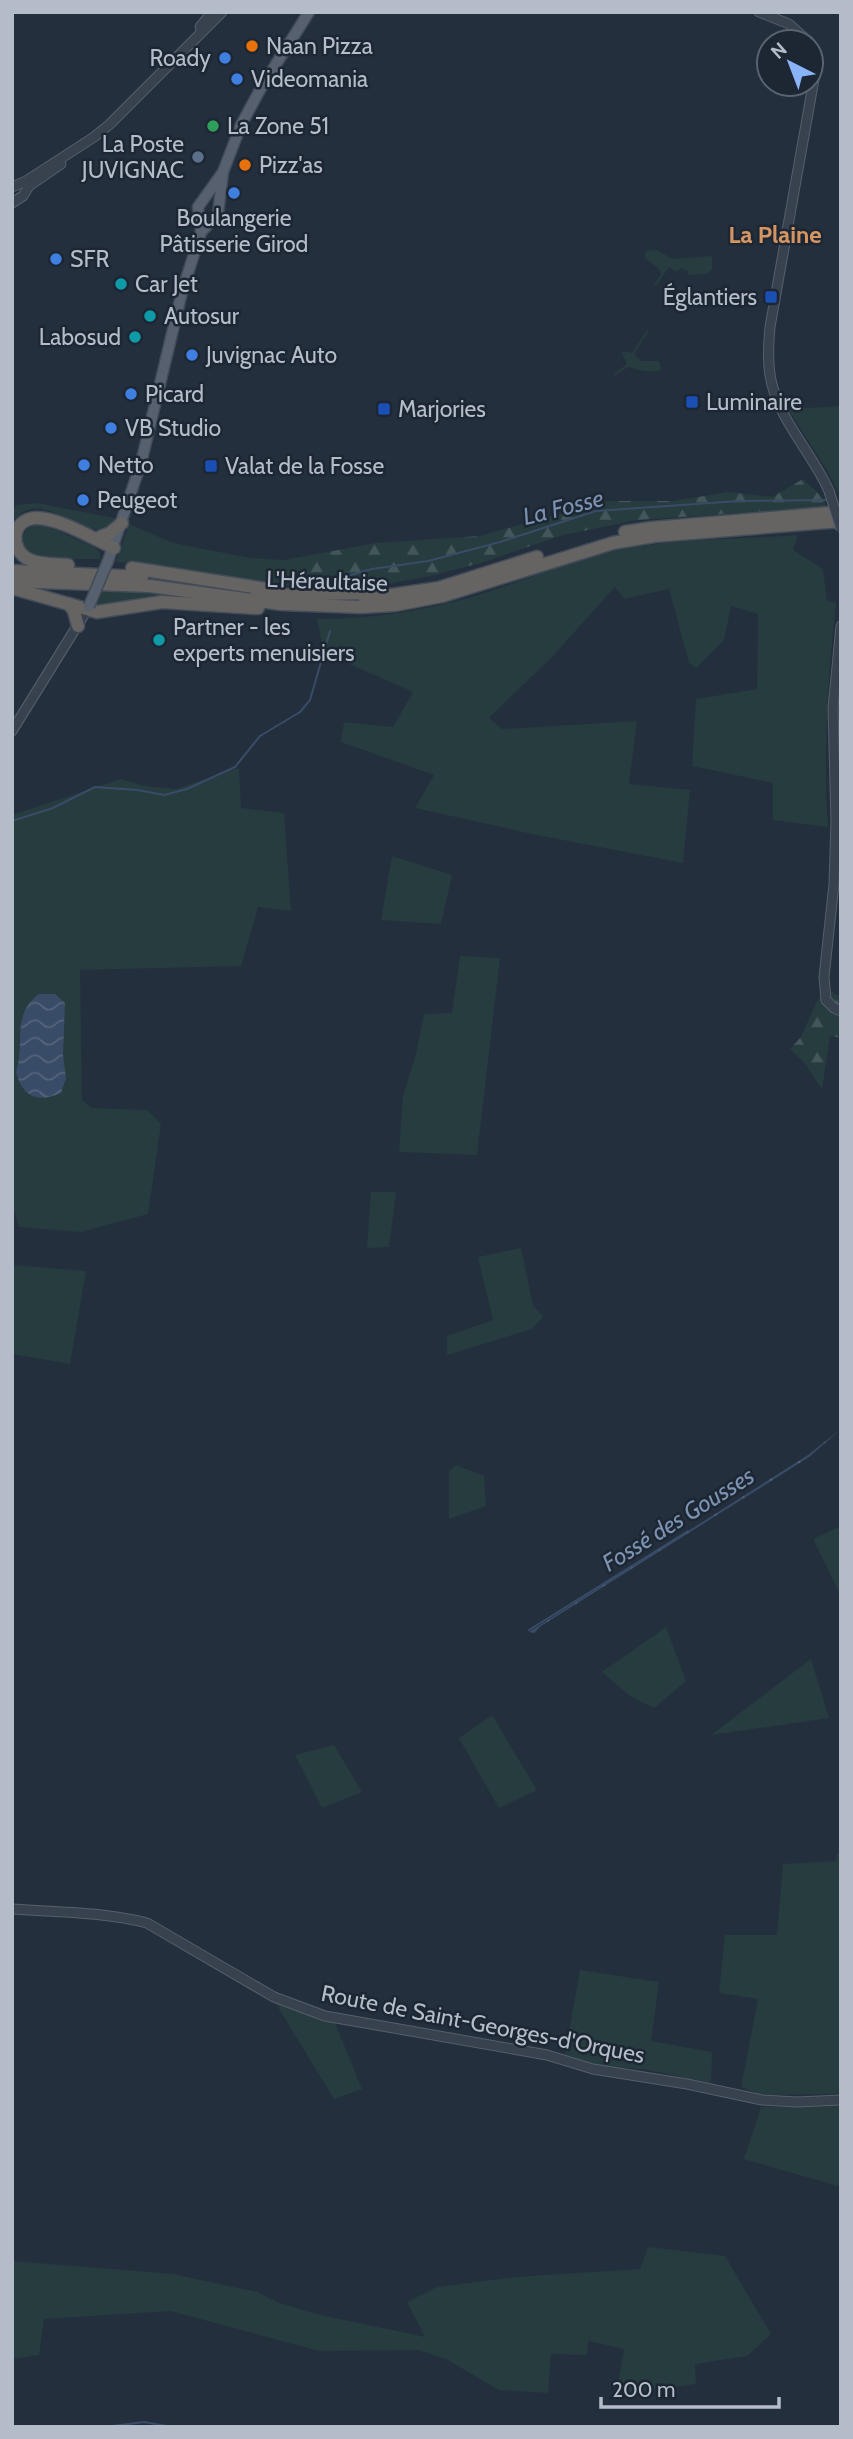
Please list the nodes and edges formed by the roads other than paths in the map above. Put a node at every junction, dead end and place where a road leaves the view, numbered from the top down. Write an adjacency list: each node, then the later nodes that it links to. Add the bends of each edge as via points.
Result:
1 (212, 12): 6 (street)
2 (222, 12): 6 (street)
3 (309, 12): 8 (main road, via 249,108)
4 (758, 12): 5 (street)
5 (793, 28)
6 (181, 53): 9 (street, via 121,115)
7 (811, 98): 18 (street, bridge, via 768,353 776,399 815,462)
8 (223, 172): 10 (main road); 12 (main road)
9 (20, 186): 11 (street)
10 (203, 200): 12 (main road); 13 (main road, via 198,207)
11 (12, 203)
12 (217, 204): 13 (main road, via 218,214)
13 (205, 218): 16 (main road)
14 (841, 512): 22 (highway, L'Héraultaise, via 652,528 600,537)
15 (841, 521): 22 (highway, L'Héraultaise, via 613,542)
16 (122, 523): 19 (highway); 20 (main road)
17 (12, 525): 19 (highway, via 25,515 42,513)
18 (841, 528)
19 (96, 538): 20 (highway); 22 (highway, via 38,518 23,522 14,539 23,555 41,563 153,571 318,594 429,587)
20 (112, 553): 26 (main road, bridge)
21 (12, 571): 22 (highway, L'Héraultaise, via 152,578 281,595 357,599 439,588)
22 (507, 571): 23 (highway, L'Héraultaise, via 442,596 361,607 281,604 150,586); 26 (highway, via 443,599 395,609 309,611 162,602 97,612)
23 (12, 581)
24 (12, 588): 25 (highway)
25 (69, 604): 26 (highway); 27 (highway)
26 (88, 608): 27 (street)
27 (78, 626): 29 (street)
28 (841, 626): 30 (street, via 833,708 834,884 824,976 826,1000)
29 (12, 731)
30 (841, 1011)
31 (12, 1909): 32 (street, Route de Saint-Georges-d'Orques, via 85,1913 147,1923 274,1997 335,2018 547,2055 762,2100)
32 (841, 2100)

